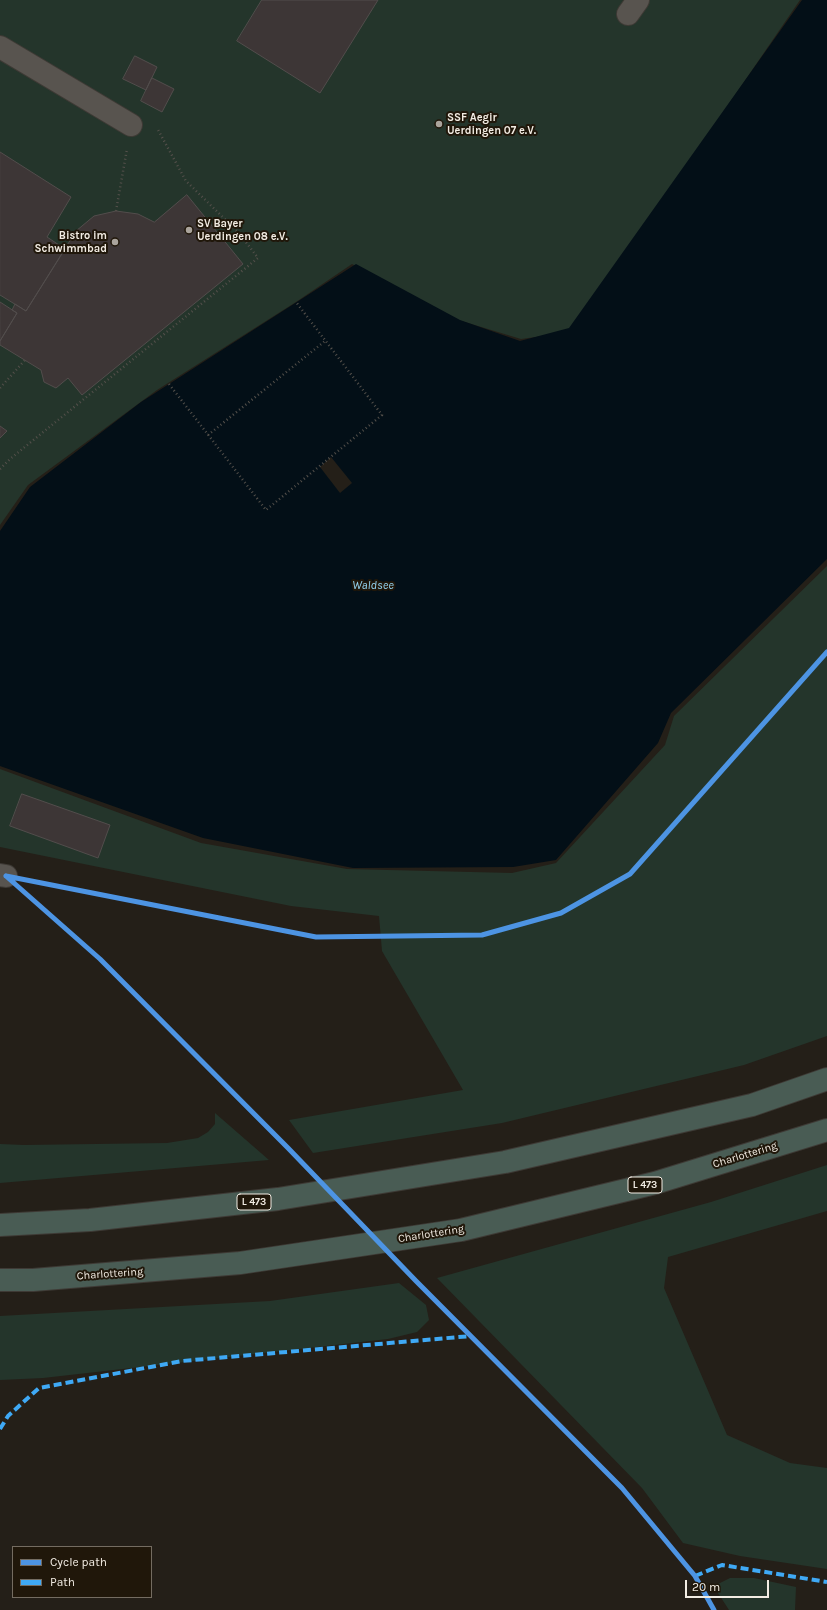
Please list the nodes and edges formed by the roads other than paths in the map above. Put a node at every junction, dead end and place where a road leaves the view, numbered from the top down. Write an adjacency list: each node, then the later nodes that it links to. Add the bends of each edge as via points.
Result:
1 (0, 47): 2 (lane)
2 (131, 125)
3 (827, 1079): 5 (highway, L 473, via 752,1105 506,1162 278,1199 90,1220)
4 (827, 1130): 7 (highway, Charlottering / L 473, via 655,1182 461,1230 240,1263)
5 (0, 1225)
6 (0, 1280): 7 (highway, Charlottering / L 473)
7 (33, 1280): 8 (highway)
8 (0, 1289)

